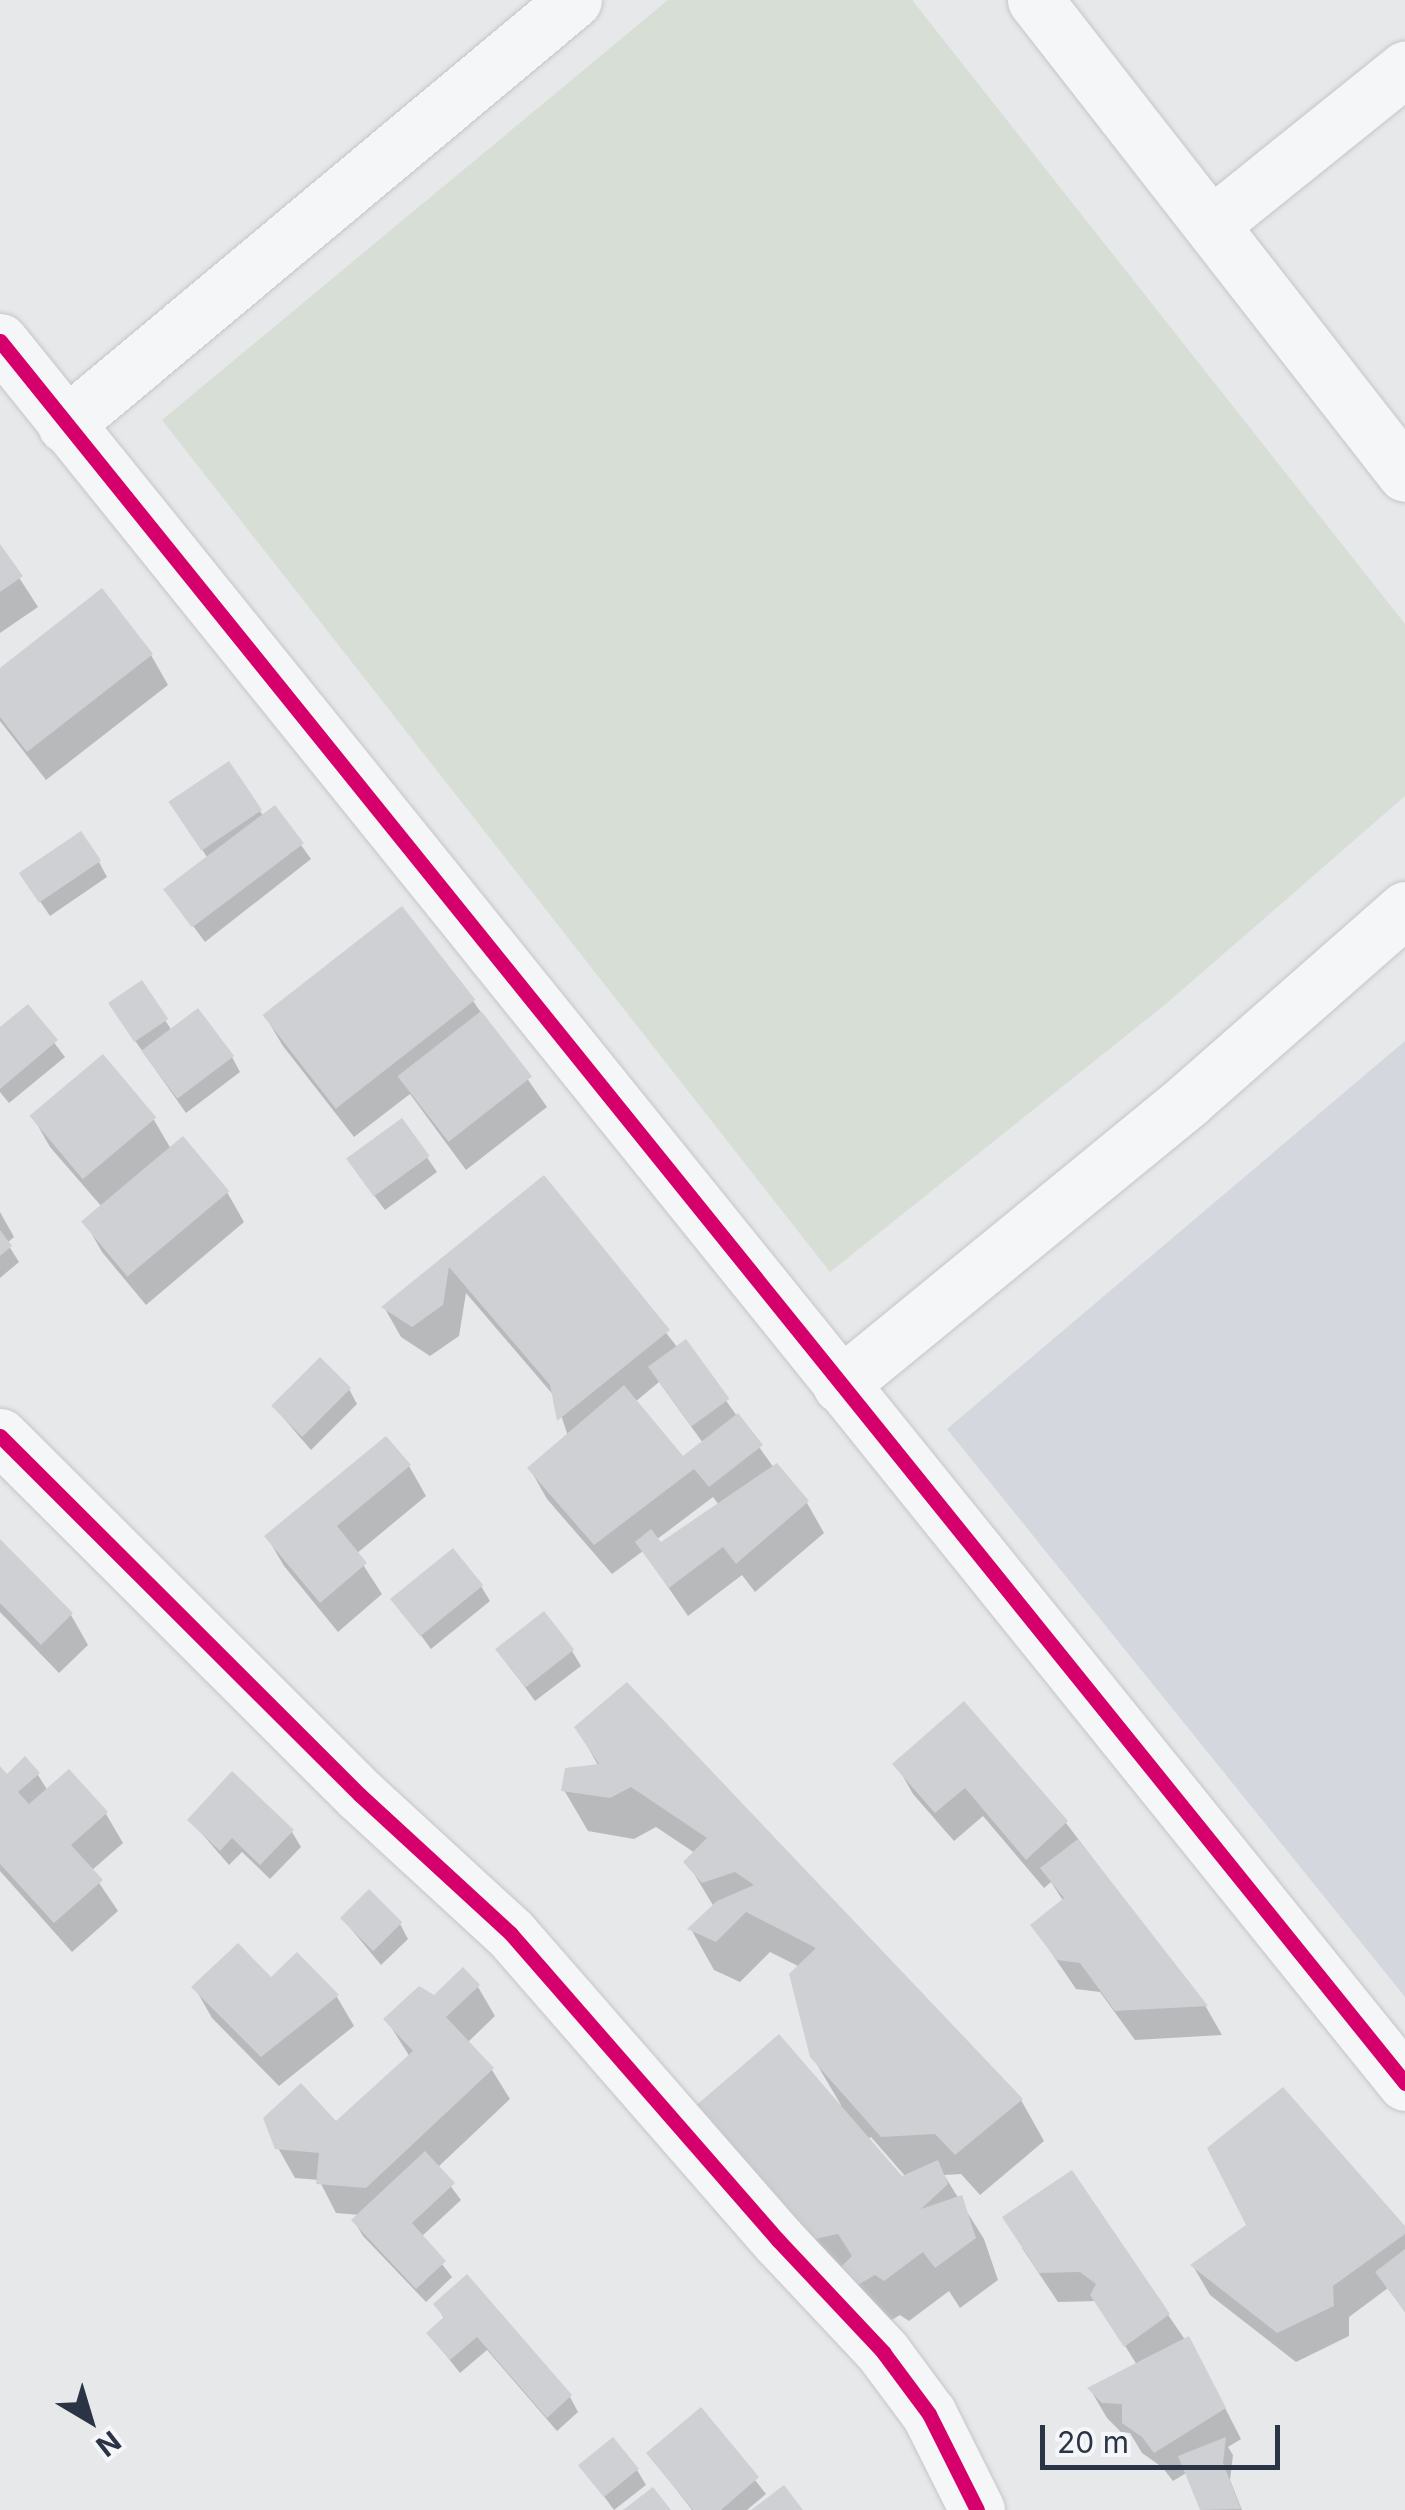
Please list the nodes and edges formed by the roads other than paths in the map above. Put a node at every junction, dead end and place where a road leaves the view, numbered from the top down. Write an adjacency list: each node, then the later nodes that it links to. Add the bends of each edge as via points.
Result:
1 (574, 0): 6 (street)
2 (1035, 0): 4 (street)
3 (1405, 70): 4 (street)
4 (1212, 224): 7 (street)
5 (0, 341): 6 (street)
6 (66, 425): 9 (street)
7 (1405, 474)
8 (1405, 909): 9 (street, via 1189,1099)
9 (840, 1385): 11 (street)
10 (0, 1436): 12 (street, via 360,1795 511,1934 883,2352 928,2414)
11 (1405, 2083)
12 (977, 2510)

